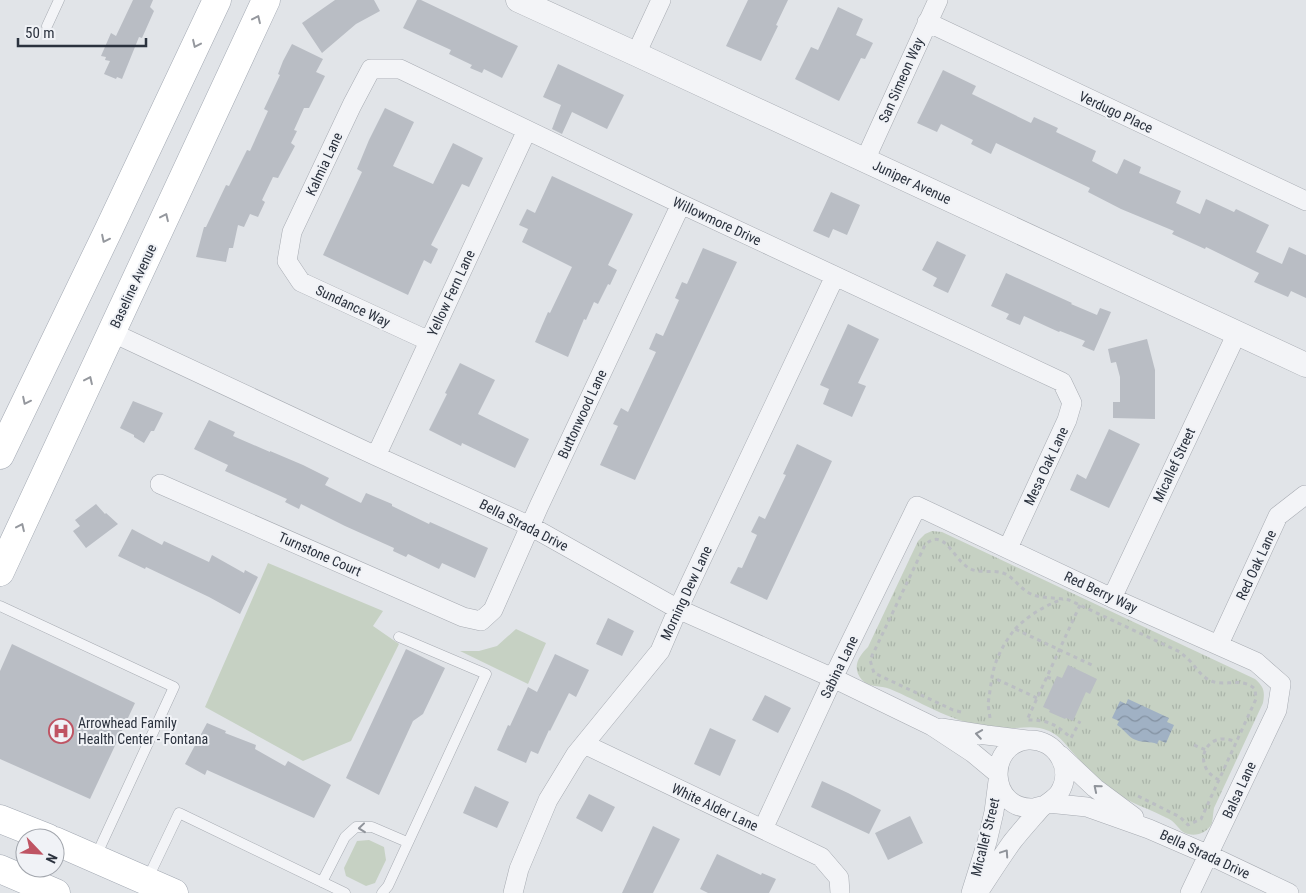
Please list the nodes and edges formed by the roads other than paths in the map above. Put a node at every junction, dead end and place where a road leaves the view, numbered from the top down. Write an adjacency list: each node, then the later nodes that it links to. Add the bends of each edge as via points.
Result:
1 (59, 0): 8 (lane)
2 (217, 0): 22 (main road, one-way to 22)
3 (266, 0): 17 (main road, Baseline Avenue, one-way to 3)
4 (518, 0): 9 (street, Juniper Avenue)
5 (662, 0): 9 (street)
6 (938, 0): 7 (street, San Simeon Way)
7 (927, 22): 12 (street, San Simeon Way); 13 (street, Verdugo Place)
8 (47, 26)
9 (636, 54): 12 (street, Juniper Avenue)
10 (371, 69): 11 (street, Willowmore Drive, via 400,69); 15 (street, Kalmia Lane, via 292,232)
11 (526, 130): 14 (street, Willowmore Drive); 19 (street, Yellow Fern Lane)
12 (865, 160): 18 (street, Juniper Avenue)
13 (1306, 201)
14 (681, 204): 16 (street, Willowmore Drive); 27 (street, Buttonwood Lane)
15 (287, 262): 19 (street, Sundance Way, via 301,282)
16 (834, 276): 21 (street, Willowmore Drive); 32 (street, Morning Dew Lane)
17 (112, 332): 23 (street, Bella Strada Drive); 29 (main road, Baseline Avenue, one-way to 17)
18 (1237, 333): 20 (street, Juniper Avenue); 30 (street, Micallef Street)
19 (429, 341): 23 (street, Yellow Fern Lane)
20 (1306, 365)
21 (1062, 382): 28 (street, Mesa Oak Lane, via 1072,403)
22 (0, 455)
23 (376, 456): 27 (street, Bella Strada Drive)
24 (160, 484): 33 (street, Turnstone Court, via 463,617)
25 (1305, 495): 35 (street, Red Oak Lane, via 1278,516)
26 (917, 506): 28 (street, Red Berry Way); 36 (street, Sabina Lane)
27 (530, 526): 32 (street, Bella Strada Drive); 33 (street, Buttonwood Lane, via 493,610)
28 (1008, 548): 30 (street, Red Berry Way)
29 (0, 572)
30 (1112, 598): 35 (street, Red Berry Way)
31 (0, 606): 51 (lane, via 174,687)
32 (678, 609): 36 (street, Bella Strada Drive); 40 (street, Morning Dew Lane, via 660,651)
33 (481, 621)
34 (399, 637): 48 (lane, via 486,674)
35 (1218, 644): 37 (street, Red Berry Way, via 1256,662)
36 (833, 678): 38 (street, Bella Strada Drive); 46 (street, Sabina Lane)
37 (1281, 684): 50 (street, Balsa Lane, via 1277,710)
38 (932, 726): 39 (street, Bella Strada Drive, one-way to 38); 42 (street, Bella Strada Drive, via 973,753)
39 (1027, 740): 41 (street, via 1049,744); 42 (street, via 1016,743 1002,756)
40 (584, 744): 46 (street, White Alder Lane); 60 (street, Morning Dew Lane, via 548,800 519,869)
41 (1057, 752): 43 (street, via 1063,762 1064,783 1053,800); 47 (street, Bella Strada Drive, one-way to 41, via 1096,788)
42 (998, 777): 43 (street, via 1000,788 1013,803 1032,808); 61 (street, Micallef Street, via 994,812)
43 (1045, 804): 47 (street, Bella Strada Drive, via 1087,807); 62 (street, Micallef Street, one-way to 43, via 1012,842)
44 (0, 819): 45 (main road)
45 (23, 828)
46 (763, 829): 55 (street, White Alder Lane, via 821,857)
47 (1149, 829): 50 (street, Bella Strada Drive)
48 (408, 842): 54 (lane, one-way to 54, via 372,827 356,827 345,837); 59 (lane)
49 (65, 845): 51 (main road)
50 (1209, 855): 63 (street, Balsa Lane); 64 (street, Bella Strada Drive)
51 (95, 858): 53 (main road)
52 (0, 869): 56 (main road)
53 (147, 880): 54 (lane, via 179,813); 57 (main road)
54 (322, 882): 58 (lane)
55 (840, 886)
56 (56, 893)
57 (174, 893)
58 (345, 893)
59 (382, 893)
60 (513, 893)
61 (971, 893)
62 (978, 893)
63 (1190, 893)
64 (1288, 893)

